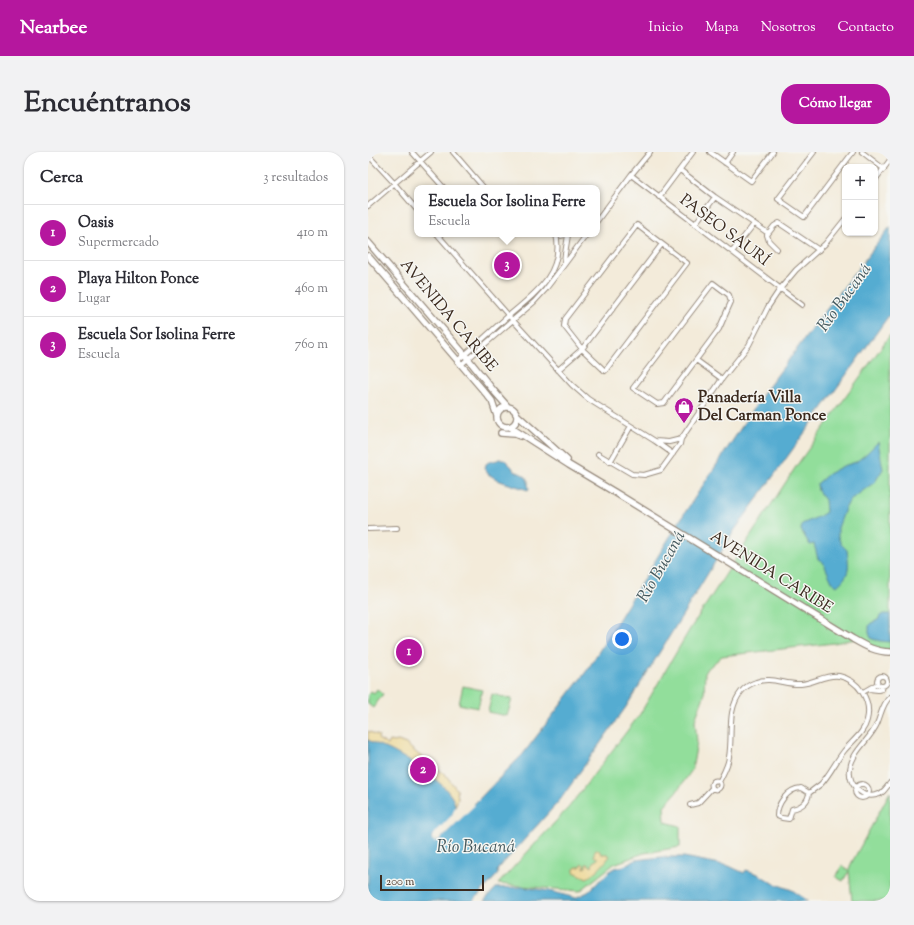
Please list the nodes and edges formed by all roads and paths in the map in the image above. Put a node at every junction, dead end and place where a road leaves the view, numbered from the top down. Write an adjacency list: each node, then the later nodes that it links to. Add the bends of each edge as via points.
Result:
1 (412, 152): 14 (street)
2 (431, 152): 14 (street)
3 (453, 152): 22 (street)
4 (650, 152): 18 (street)
5 (693, 152): 17 (street)
6 (710, 152): 15 (street)
7 (733, 152): 15 (street)
8 (773, 152): 15 (street, via 751,181)
9 (814, 152): 10 (street, via 778,199 804,217)
10 (854, 152)
11 (862, 152): 16 (street)
12 (368, 156): 20 (street)
13 (890, 160): 16 (street)
14 (420, 161): 20 (street); 21 (street)
15 (725, 163)
16 (884, 169): 19 (street)
17 (680, 170): 23 (street); 24 (street)
18 (631, 175): 23 (street, PASEO SAURÍ); 27 (street)
19 (878, 176)
20 (394, 183): 25 (street); 26 (street)
21 (441, 185)
22 (481, 185)
23 (659, 197): 29 (street, PASEO SAURÍ)
24 (715, 197): 29 (street); 30 (street)
25 (368, 206)
26 (414, 206)
27 (600, 217)
28 (842, 223): 41 (street)
29 (695, 224): 42 (street, PASEO SAURÍ)
30 (754, 224): 31 (street); 42 (street)
31 (768, 233): 39 (street, via 769,242); 41 (street, via 779,223)
32 (440, 237): 47 (street)
33 (557, 237): 47 (street, via 557,253 551,273 529,299)
34 (567, 237): 38 (street)
35 (585, 237): 40 (street)
36 (368, 242): 50 (street, AVENIDA CARIBE)
37 (662, 244): 49 (street); 49 (street, via 637,225 574,306 565,319 564,326); 49 (street, via 687,263 605,371)
38 (566, 247): 40 (street); 44 (street)
39 (777, 249)
40 (576, 250): 44 (street)
41 (819, 250): 45 (street, via 796,270)
42 (732, 252): 45 (street, PASEO SAURÍ)
43 (368, 256): 52 (street, AVENIDA CARIBE)
44 (564, 265): 48 (street, via 534,302)
45 (780, 289): 46 (street, PASEO SAURÍ); 54 (street, via 749,345)
46 (802, 306)
47 (509, 316): 48 (street); 50 (street)
48 (513, 320): 50 (street); 53 (street)
49 (582, 348): 53 (street)
50 (467, 357): 52 (street); 55 (street, AVENIDA CARIBE)
51 (696, 360): 51 (street, via 664,403 657,404 633,388 713,283 729,295 731,302 719,329); 54 (street)
52 (460, 362): 57 (street, AVENIDA CARIBE, via 492,401)
53 (558, 370): 58 (street, via 588,399)
54 (722, 379): 62 (street)
55 (508, 407): 56 (street); 57 (street, via 502,408)
56 (516, 414): 59 (street, via 515,423); 67 (street, AVENIDA CARIBE)
57 (497, 416): 59 (street, via 501,426)
58 (631, 426): 63 (street); 66 (street)
59 (510, 427): 61 (street, AVENIDA CARIBE)
60 (501, 433): 61 (street)
61 (525, 437): 67 (street, AVENIDA CARIBE)
62 (681, 438): 63 (street, via 669,442); 65 (street)
63 (655, 441): 65 (street)
64 (598, 454): 66 (street)
65 (673, 454): 66 (street, via 661,470 644,475 632,474)
66 (610, 462)
67 (579, 471): 70 (street, AVENIDA CARIBE, via 867,647)
68 (396, 528): 69 (street)
69 (368, 529)
70 (890, 652)
71 (885, 678): 72 (street); 73 (street, via 878,678); 74 (street, via 887,682)
72 (890, 678)
73 (877, 684): 74 (street); 75 (street)
74 (883, 686): 75 (street, via 879,690)
75 (869, 689): 76 (street)
76 (863, 692): 80 (street, via 868,713 863,730 844,750 821,783); 82 (street, via 851,680 836,676 801,684 770,679 748,685 740,693 732,711 729,758 723,775 719,782 711,784 712,788 698,803)
77 (890, 697): 79 (street, via 875,728 850,766)
78 (890, 783): 81 (street, via 880,794)
79 (855, 787): 81 (street, via 864,784 869,790); 81 (street, via 854,793 857,797 864,798)
80 (809, 793): 80 (street, via 801,788 788,794 782,800 778,816 789,819 792,809 804,805)
81 (868, 795)
82 (690, 805)

